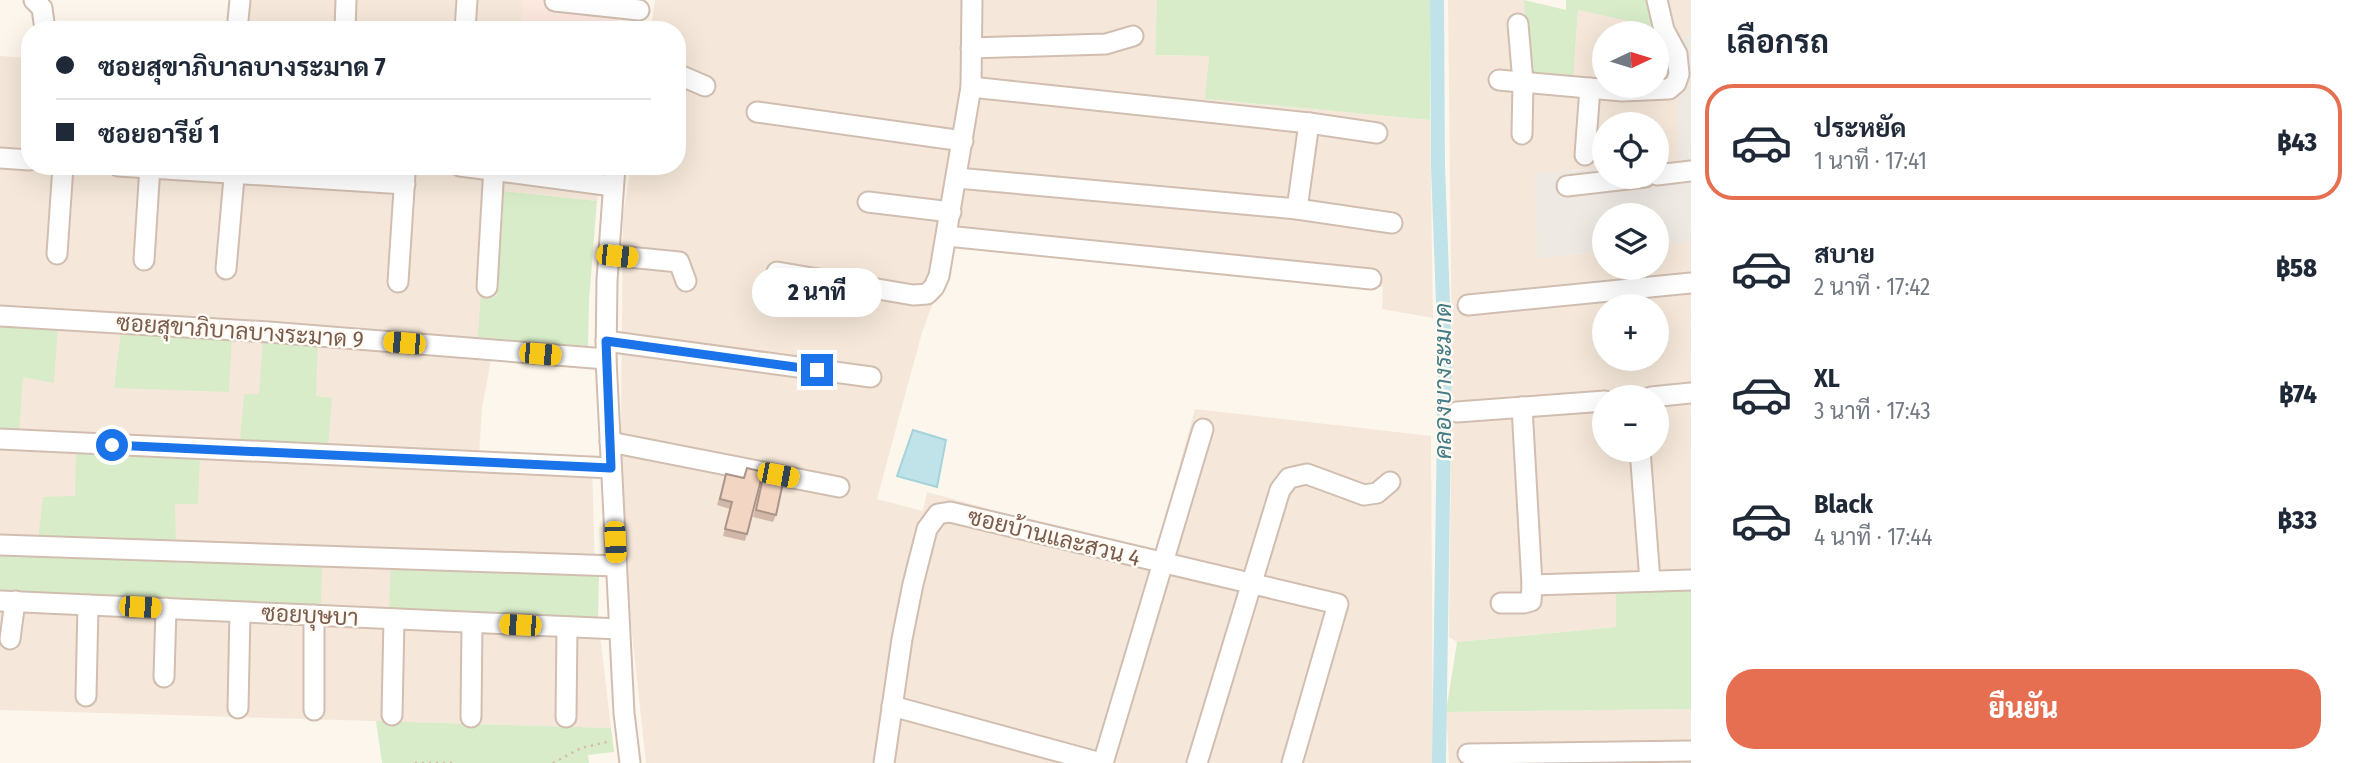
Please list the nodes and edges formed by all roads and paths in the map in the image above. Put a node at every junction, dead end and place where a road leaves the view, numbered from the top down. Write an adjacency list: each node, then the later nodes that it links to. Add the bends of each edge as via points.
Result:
1 (34, 0): 9 (street, via 43,8)
2 (240, 0): 10 (street)
3 (346, 0): 11 (street)
4 (467, 0): 12 (street)
5 (972, 0): 15 (street)
6 (1657, 0): 21 (street, via 1676,54 1676,83 1669,89)
7 (555, 1): 8 (street)
8 (640, 5)
9 (44, 21)
10 (238, 21)
11 (345, 21)
12 (466, 21)
13 (1518, 24): 18 (street)
14 (1133, 36): 15 (street, via 1106,44)
15 (971, 48): 20 (street)
16 (686, 78): 19 (street)
17 (1499, 80): 18 (street)
18 (1524, 82): 21 (street); 25 (street)
19 (705, 86)
20 (971, 87): 23 (street); 26 (street)
21 (1590, 88): 27 (street)
22 (757, 112): 26 (street)
23 (1309, 123): 24 (street); 42 (street)
24 (1377, 134)
25 (1522, 134)
26 (963, 141): 38 (street)
27 (1585, 155)
28 (0, 158): 29 (street)
29 (21, 159)
30 (1691, 171): 31 (street)
31 (1669, 174)
32 (62, 175): 46 (street)
33 (149, 175): 48 (street)
34 (235, 175): 49 (street)
35 (407, 175): 53 (street)
36 (494, 175): 55 (street)
37 (614, 176): 47 (street)
38 (957, 178): 42 (street); 43 (street)
39 (1592, 183): 40 (street)
40 (1567, 186)
41 (868, 202): 43 (street)
42 (1297, 209): 44 (street)
43 (951, 212): 45 (street)
44 (1392, 223)
45 (947, 236): 50 (street, via 939,276 927,294); 51 (street)
46 (57, 254)
47 (608, 255): 52 (street, via 680,262); 58 (street)
48 (144, 260)
49 (226, 269)
50 (777, 272)
51 (1371, 279)
52 (686, 281)
53 (398, 282)
54 (1691, 283): 56 (street)
55 (487, 287)
56 (1468, 305)
57 (0, 316): 58 (street, ซอยสุขาภิบาลบางระมาด 9)
58 (606, 350): 59 (street, ซอยสุขาภิบาลบางระมาด 9); 67 (street)
59 (871, 377)
60 (1691, 393): 61 (street)
61 (1669, 395)
62 (1592, 402): 63 (street)
63 (1522, 407): 64 (street); 78 (street)
64 (1457, 412)
65 (1203, 429): 73 (street)
66 (0, 439): 69 (street)
67 (610, 442): 69 (street); 71 (street)
68 (1641, 462): 76 (street)
69 (611, 468): 74 (street)
70 (1390, 482): 77 (street, via 1377,493 1364,495 1307,474 1289,478 1280,490)
71 (839, 487)
72 (0, 545): 74 (street)
73 (1161, 564): 77 (street, ซอยบ้านและสวน 4); 92 (street, ซอยบ้านและสวน 4, via 950,512 939,514 927,529 913,584); 106 (street)
74 (616, 566): 88 (street)
75 (1691, 580): 76 (street)
76 (1650, 581): 78 (street)
77 (1251, 585): 107 (street); 108 (street, ซอยบ้านและสวน 4, via 1338,604)
78 (1532, 585): 80 (street, via 1531,601)
79 (7, 601): 81 (street, ซอยบุษบา); 89 (street)
80 (1502, 603)
81 (88, 605): 82 (street, ซอยบุษบา); 91 (street)
82 (166, 608): 83 (street, ซอยบุษบา); 90 (street)
83 (240, 612): 84 (street, ซอยบุษบา); 93 (street)
84 (314, 615): 85 (street, ซอยบุษบา); 94 (street)
85 (394, 619): 86 (street, ซอยบุษบา); 95 (street)
86 (472, 623): 87 (street, ซอยบุษบา); 97 (street)
87 (567, 627): 88 (street, ซอยบุษบา); 96 (street)
88 (620, 629): 98 (street)
89 (10, 639)
90 (164, 677)
91 (86, 696)
92 (892, 706): 105 (street, ซอยบ้านและสวน 4); 106 (street)
93 (238, 708)
94 (314, 710)
95 (392, 715)
96 (566, 717)
97 (471, 718)
98 (627, 737): 103 (path, via 581,748); 104 (street)
99 (1691, 751): 100 (street)
100 (1468, 754)
101 (415, 763): 102 (path)
102 (456, 763)
103 (553, 763)
104 (630, 763)
105 (884, 763)
106 (1102, 763)
107 (1198, 763)
108 (1292, 763)

